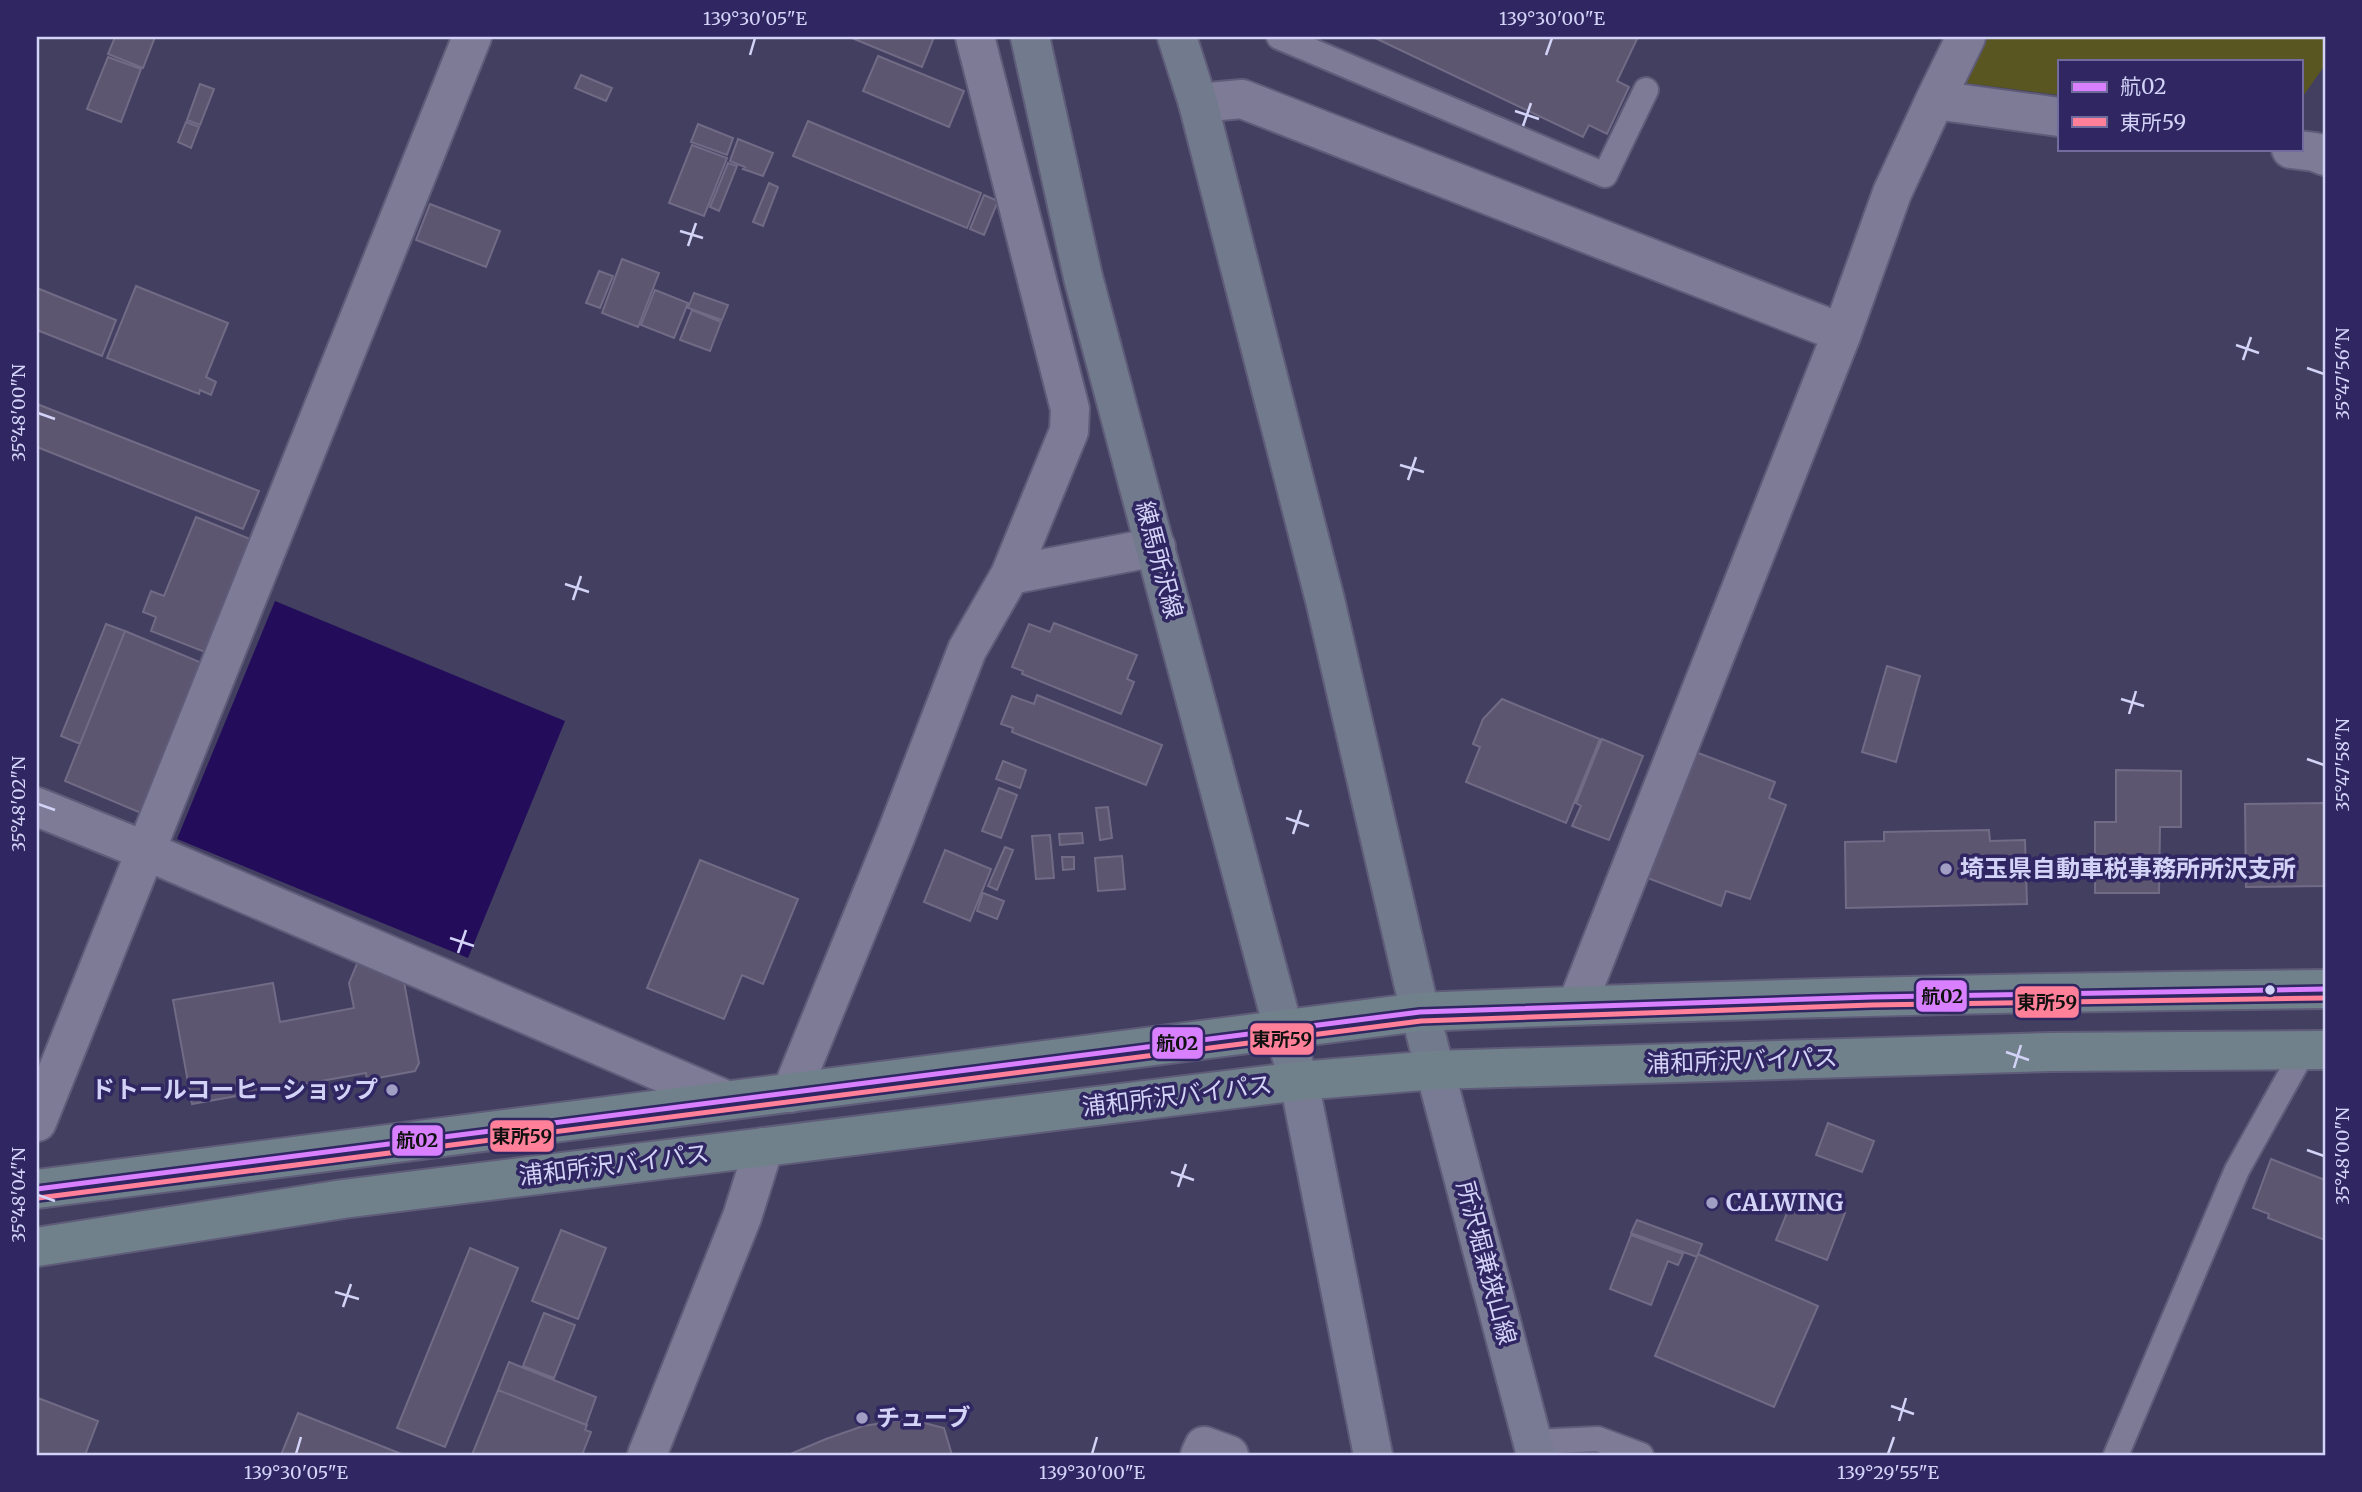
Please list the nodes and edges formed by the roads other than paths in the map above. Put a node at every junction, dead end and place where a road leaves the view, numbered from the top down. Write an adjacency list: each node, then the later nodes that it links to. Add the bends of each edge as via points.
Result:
1 (472, 37): 17 (street)
2 (975, 37): 15 (street, via 1070,409 1069,431)
3 (1030, 37): 14 (main road, 練馬所沢線, via 1083,277)
4 (1177, 37): 9 (main road)
5 (1966, 37): 8 (street)
6 (1292, 39): 7 (lane, via 1605,175)
7 (1646, 90)
8 (1936, 100): 10 (street); 13 (street, via 1892,193)
9 (1198, 103): 13 (street, via 1242,99); 20 (main road, via 1325,600)
10 (2058, 117)
11 (2299, 150): 12 (street)
12 (2325, 156)
13 (1842, 333): 19 (street)
14 (1156, 547): 15 (street); 21 (main road, 練馬所沢線)
15 (1010, 575): 25 (street, via 967,650)
16 (37, 807): 17 (street)
17 (146, 851): 26 (street); 27 (street)
18 (2325, 989): 19 (highway, 浦和所沢バイパス)
19 (1577, 1005): 20 (highway, 浦和所沢バイパス)
20 (1420, 1012): 21 (highway, 浦和所沢バイパス); 23 (main road)
21 (1283, 1028): 24 (main road, 練馬所沢線); 25 (highway, 浦和所沢バイパス)
22 (2315, 1050): 23 (highway, 浦和所沢バイパス, via 2051,1052); 37 (lane, via 2237,1170)
23 (1436, 1070): 24 (highway, 浦和所沢バイパス); 31 (main road, 所沢堀兼狭山線)
24 (1299, 1081): 28 (highway, 浦和所沢バイパス); 35 (main road)
25 (791, 1093): 26 (highway, 浦和所沢バイパス)
26 (726, 1100): 29 (highway, 浦和所沢バイパス)
27 (37, 1122)
28 (764, 1147): 30 (highway, 浦和所沢バイパス, via 343,1199); 32 (street, via 742,1217)
29 (37, 1189)
30 (37, 1247)
31 (1534, 1449): 36 (lane, via 1598,1439)
32 (647, 1455)
33 (1200, 1455): 34 (street, via 1204,1446)
34 (1229, 1455)
35 (1373, 1455)
36 (1641, 1455)
37 (2116, 1455)

